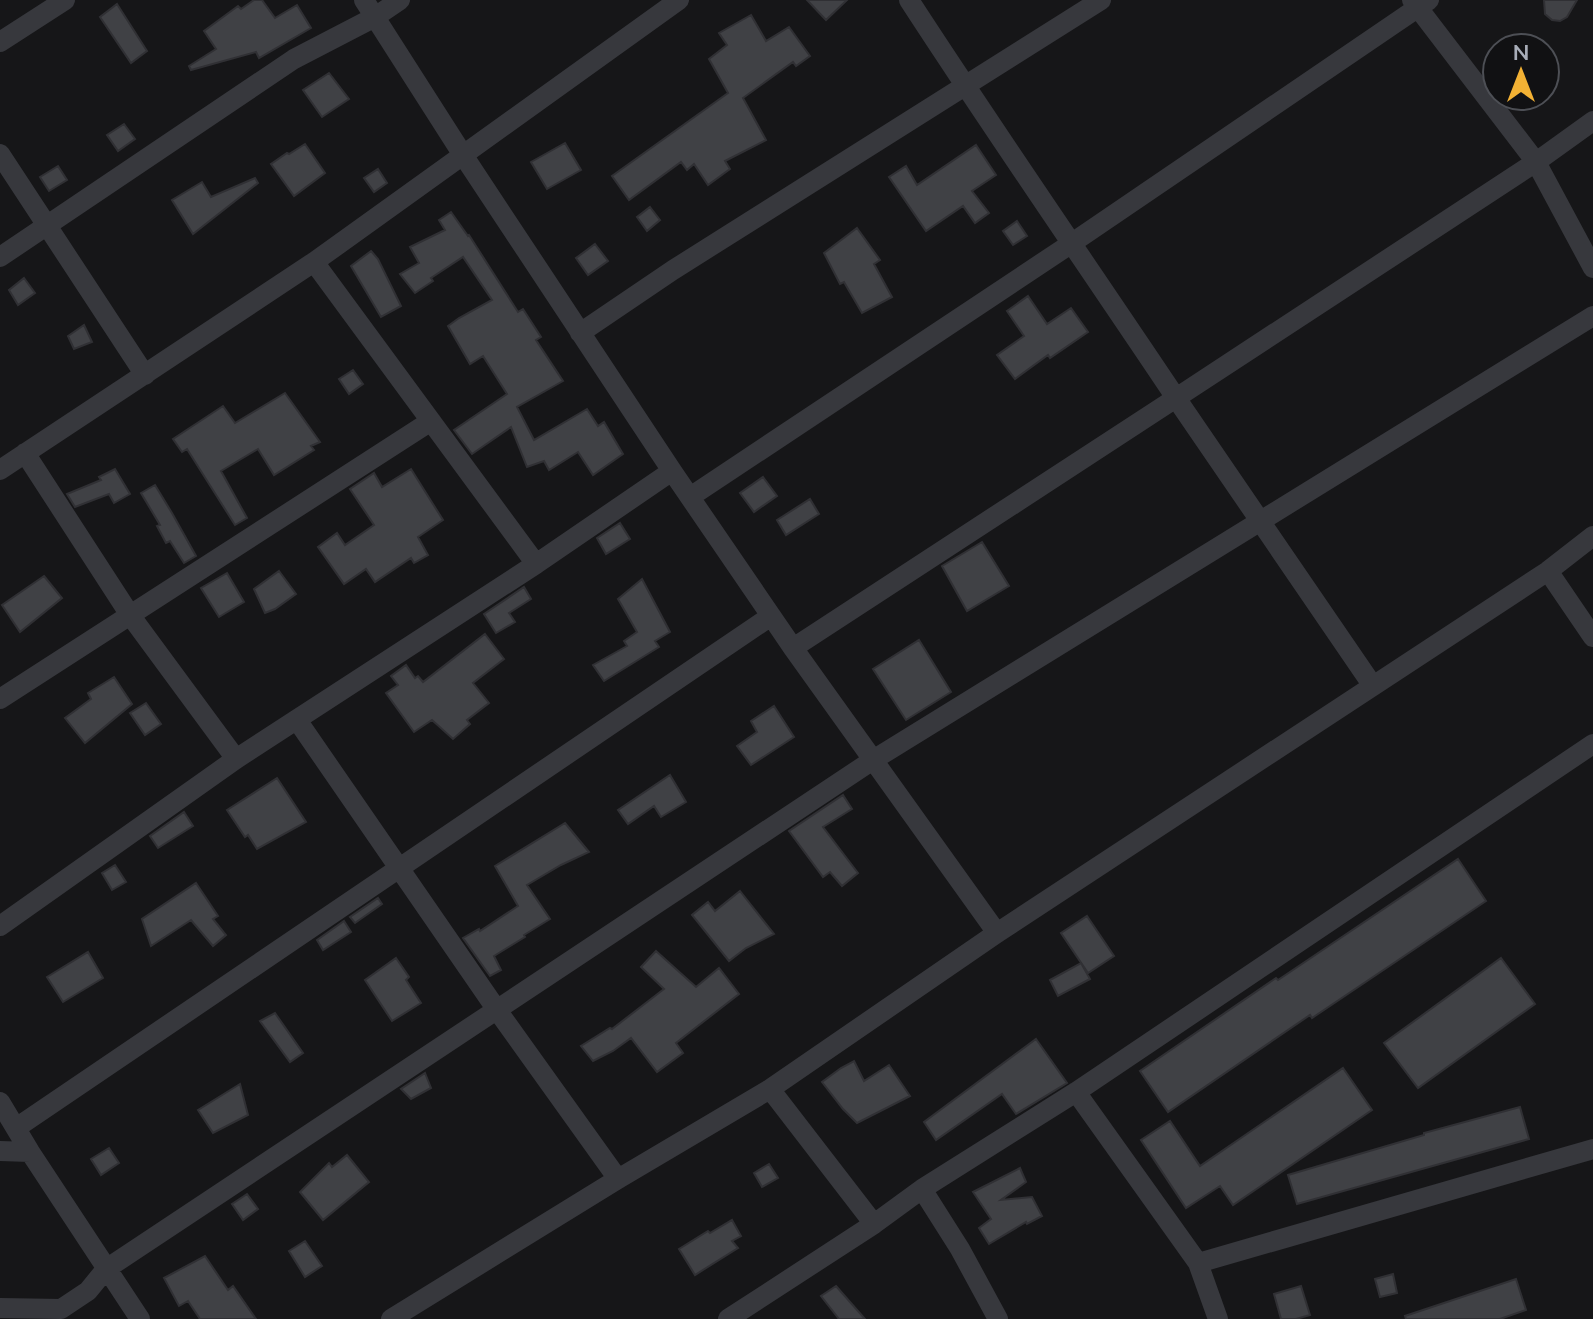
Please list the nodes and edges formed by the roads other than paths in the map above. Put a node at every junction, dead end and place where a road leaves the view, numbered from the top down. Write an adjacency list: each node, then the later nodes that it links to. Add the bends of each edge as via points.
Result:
1 (65, 0): 8 (street)
2 (400, 0): 7 (street)
3 (679, 0): 12 (street)
4 (909, 0): 9 (street)
5 (1101, 0): 9 (street)
6 (1419, 3): 13 (street); 15 (street)
7 (369, 8): 12 (street); 14 (street)
8 (0, 42)
9 (965, 87): 15 (street); 20 (street)
10 (1593, 121): 13 (street)
11 (0, 154): 14 (street)
12 (463, 155): 17 (street); 20 (street)
13 (1536, 162): 18 (street); 22 (street)
14 (47, 226): 16 (street); 21 (street)
15 (1072, 243): 22 (street); 27 (street)
16 (0, 257)
17 (314, 262): 21 (street); 23 (street)
18 (1593, 268)
19 (1593, 316): 28 (street)
20 (580, 333): 26 (street)
21 (145, 375): 24 (street)
22 (1176, 398): 28 (street); 35 (street)
23 (431, 421): 30 (street); 32 (street)
24 (25, 453): 25 (street); 32 (street)
25 (0, 470)
26 (672, 471): 27 (street); 30 (street)
27 (690, 497): 33 (street)
28 (1260, 521): 36 (street); 41 (street)
29 (1593, 536): 31 (street)
30 (536, 564): 38 (street)
31 (1548, 571): 34 (street); 36 (street)
32 (130, 615): 37 (street); 40 (street)
33 (771, 616): 35 (street); 42 (street)
34 (1593, 637)
35 (793, 648): 41 (street)
36 (1373, 686): 44 (street)
37 (0, 699)
38 (297, 720): 40 (street); 42 (street)
39 (1593, 744): 47 (street)
40 (236, 759): 43 (street)
41 (873, 760): 44 (street); 45 (street)
42 (400, 868): 45 (street); 49 (street)
43 (0, 926)
44 (997, 933): 46 (street)
45 (497, 1010): 53 (street); 57 (street)
46 (770, 1089): 53 (street); 55 (street)
47 (1076, 1092): 54 (street); 56 (street)
48 (0, 1102): 49 (street)
49 (16, 1128): 52 (street)
50 (1593, 1149): 56 (street)
51 (0, 1151): 52 (street)
52 (30, 1152): 57 (street)
53 (618, 1179): 61 (street)
54 (922, 1189): 55 (street); 63 (street)
55 (874, 1224): 62 (street)
56 (1198, 1263): 64 (street)
57 (106, 1269): 59 (street); 60 (street)
58 (0, 1308): 59 (street)
59 (62, 1314)
60 (140, 1319)
61 (391, 1319)
62 (728, 1319)
63 (998, 1319)
64 (1218, 1319)

